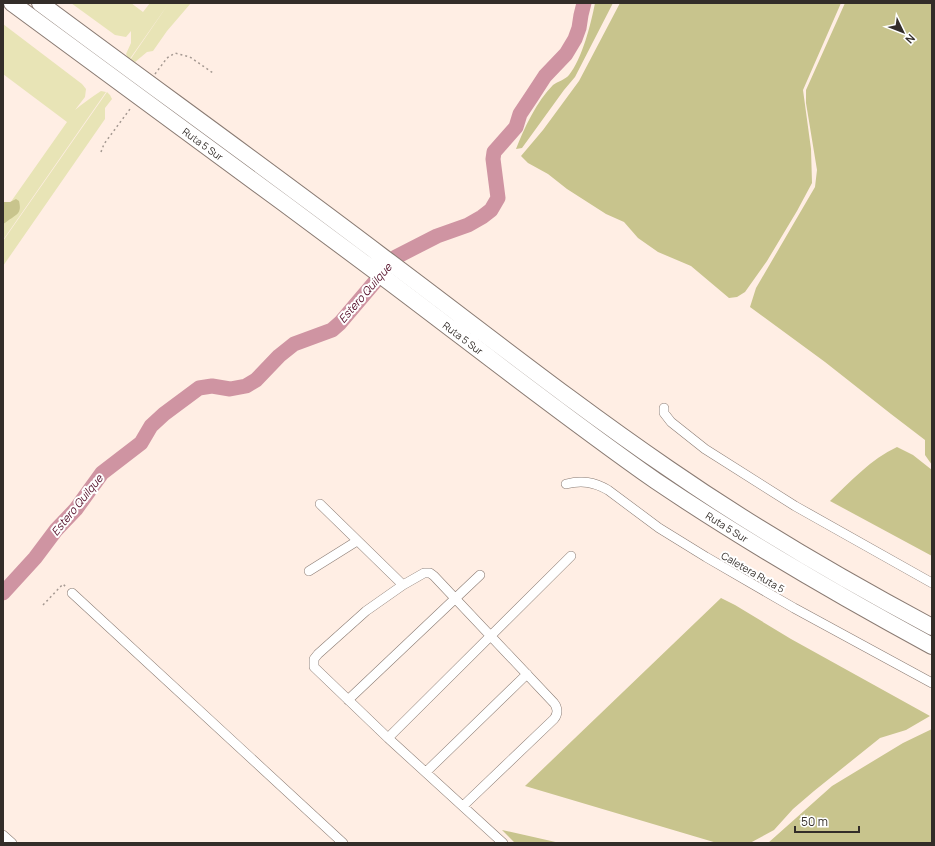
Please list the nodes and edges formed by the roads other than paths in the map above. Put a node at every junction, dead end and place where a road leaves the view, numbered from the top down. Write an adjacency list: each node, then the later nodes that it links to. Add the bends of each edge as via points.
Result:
1 (12, 3): 16 (highway, Ruta 5 Sur, via 590,433 679,496 810,578)
2 (40, 3): 14 (highway, Ruta 5 Sur, via 671,471 749,522)
3 (664, 408): 10 (street, via 670,422 710,453 794,506)
4 (566, 484): 18 (street, Caletera Ruta 5, via 592,482 608,490 659,528 746,581)
5 (320, 504): 6 (street)
6 (357, 541): 8 (street); 11 (street)
7 (571, 556): 15 (street)
8 (309, 571)
9 (480, 575): 13 (street)
10 (932, 583)
11 (403, 585): 13 (street, via 424,573 430,573); 19 (street, via 360,617 314,659 316,669)
12 (72, 593): 25 (street)
13 (456, 598): 15 (street); 19 (street)
14 (932, 627)
15 (490, 635): 17 (street); 20 (street)
16 (932, 646)
17 (527, 674): 21 (street); 22 (street, via 554,703 557,715)
18 (932, 683)
19 (348, 700): 20 (street)
20 (388, 738): 21 (street)
21 (426, 772): 22 (street)
22 (463, 806): 26 (street)
23 (3, 835): 24 (street)
24 (12, 843)
25 (343, 843)
26 (503, 843)

